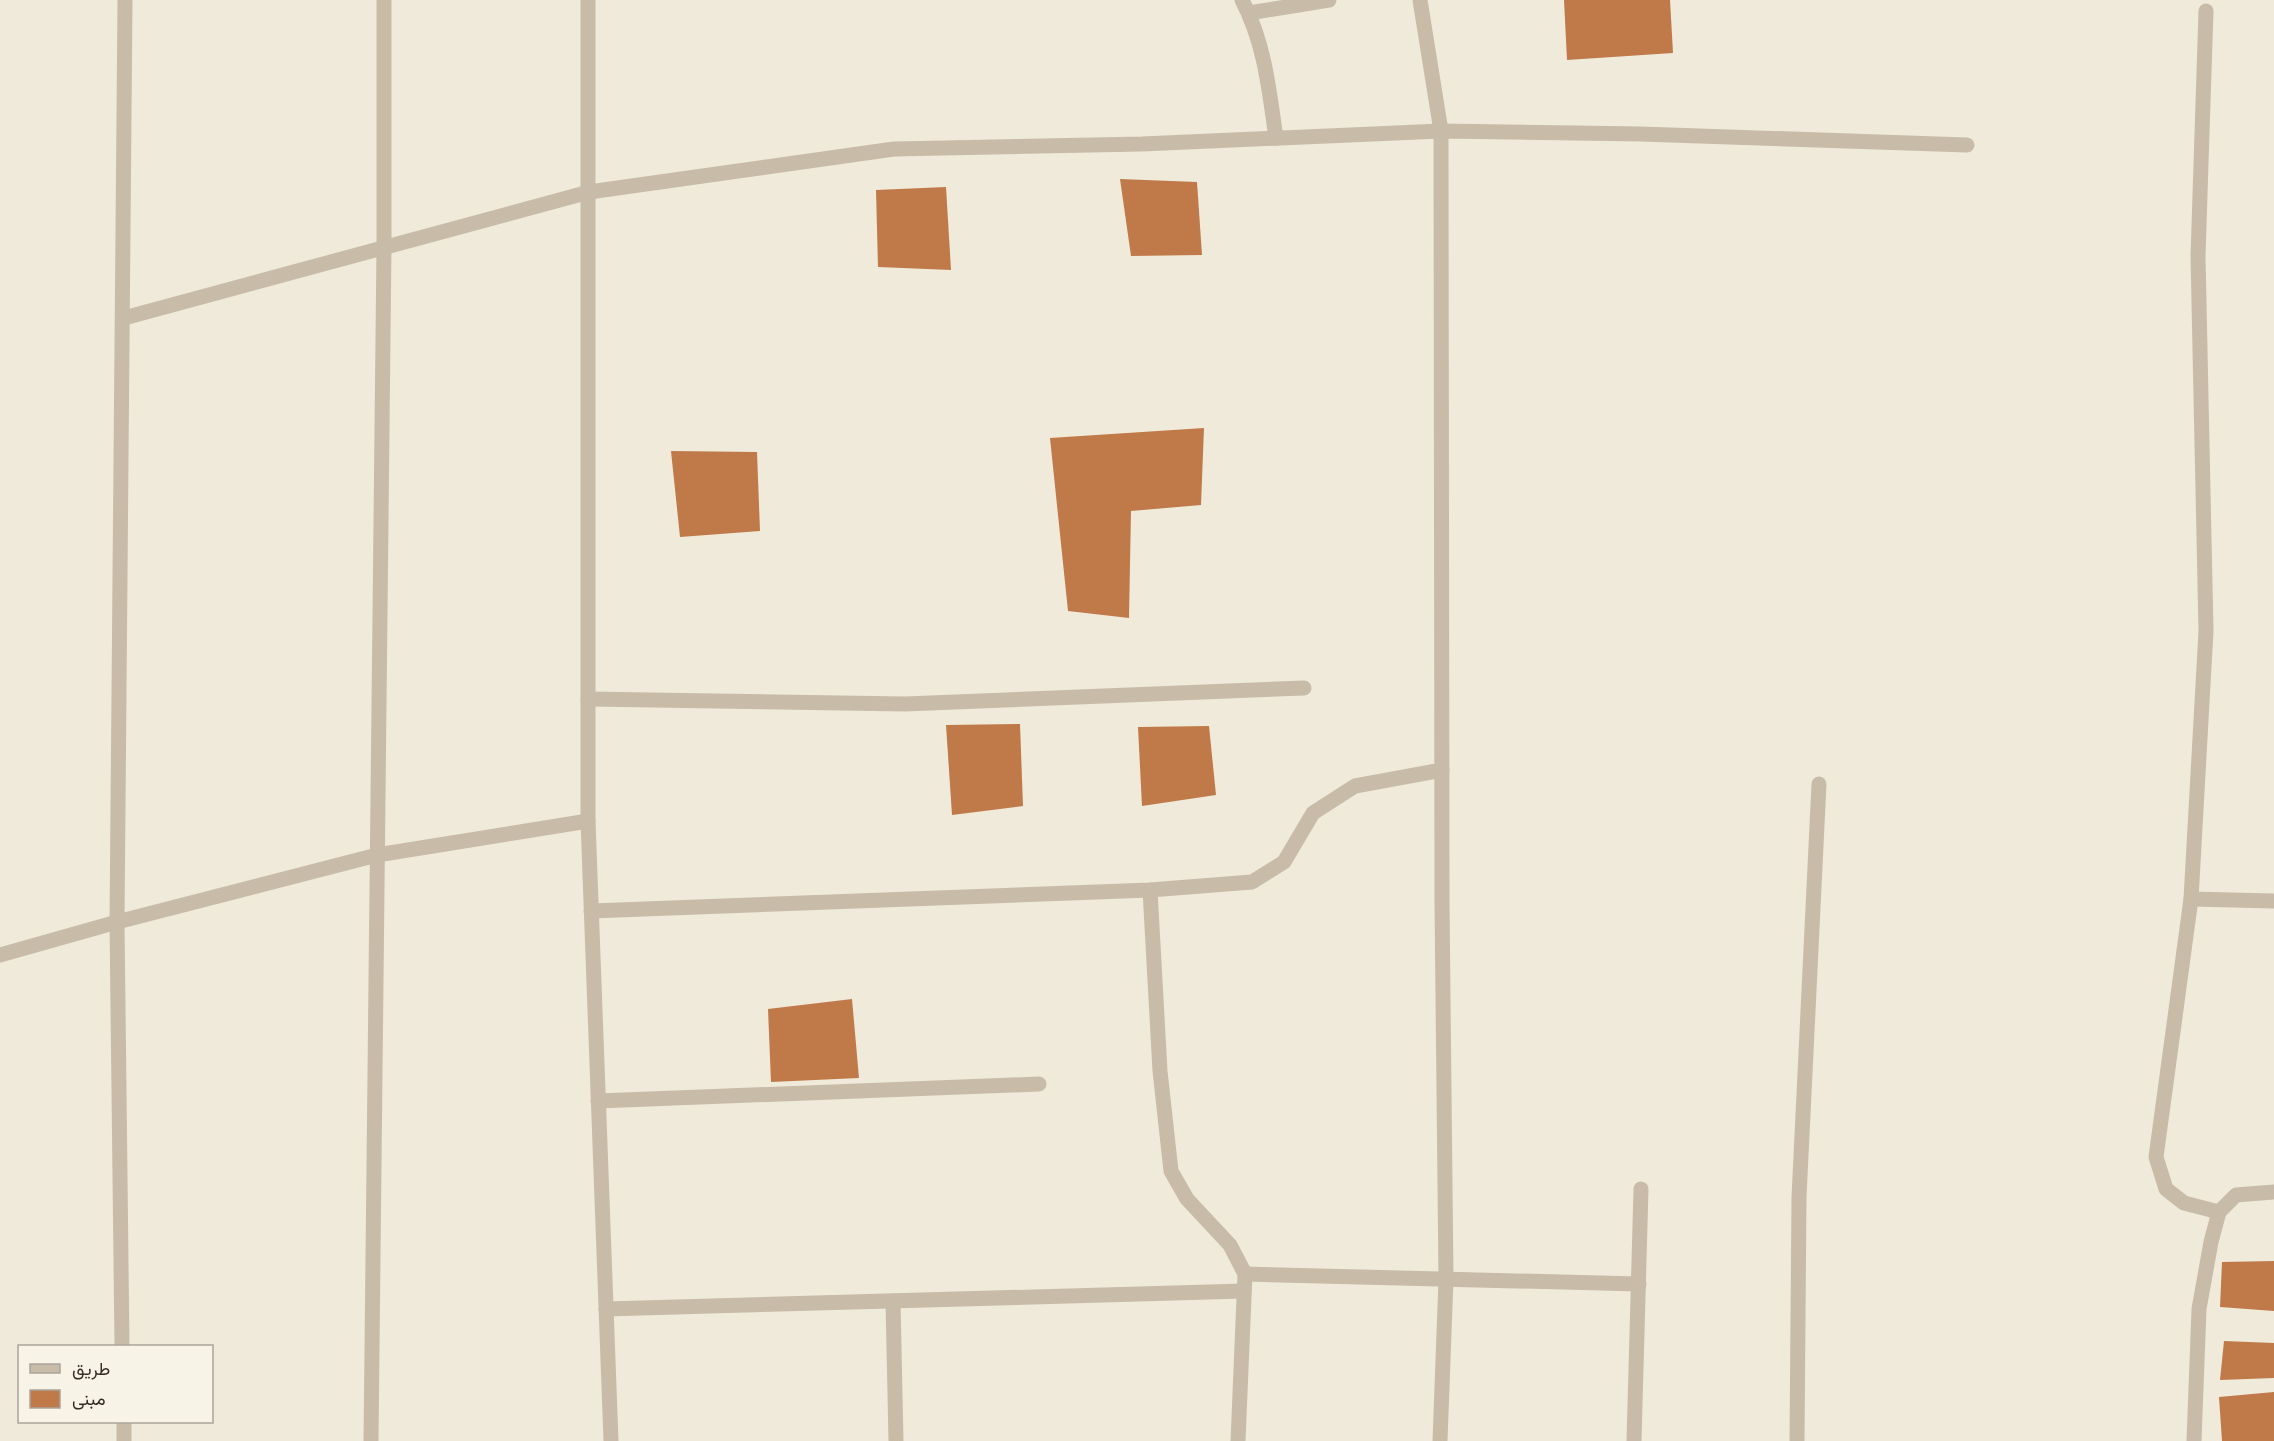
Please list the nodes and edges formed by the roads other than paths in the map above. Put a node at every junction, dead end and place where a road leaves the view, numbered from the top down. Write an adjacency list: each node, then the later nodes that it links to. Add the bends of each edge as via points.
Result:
1 (124, 0): 13 (street)
2 (384, 0): 12 (street)
3 (588, 0): 11 (street)
4 (1329, 0): 6 (street)
5 (1420, 0): 8 (street)
6 (1245, 7): 9 (street, via 1265,61)
7 (2206, 11): 21 (street, via 2198,256 2206,631)
8 (1441, 130): 9 (street); 10 (street); 16 (street)
9 (1276, 138): 11 (street, via 894,149)
10 (1967, 145)
11 (589, 192): 12 (street); 15 (street)
12 (384, 246): 13 (street); 19 (street)
13 (124, 318): 24 (street)
14 (1304, 688): 15 (street, via 905,704)
15 (588, 699): 18 (street)
16 (1442, 770): 20 (street, via 1355,786 1313,813 1284,862 1252,882); 32 (street)
17 (1819, 784): 46 (street, via 1799,1197)
18 (588, 821): 19 (street); 23 (street)
19 (377, 855): 24 (street); 40 (street)
20 (1150, 890): 23 (street); 31 (street, via 1160,1071 1171,1171 1187,1199 1230,1245)
21 (2191, 899): 22 (street); 30 (street, via 2156,1157 2166,1189 2184,1203)
22 (2274, 901)
23 (591, 911): 27 (street)
24 (117, 922): 25 (street); 37 (street)
25 (0, 955)
26 (1039, 1084): 27 (street)
27 (598, 1101): 36 (street)
28 (1641, 1189): 33 (street)
29 (2274, 1192): 30 (street, via 2236,1195)
30 (2219, 1212): 47 (street, via 2199,1309)
31 (1245, 1274): 32 (street); 34 (street)
32 (1446, 1279): 33 (street); 44 (street)
33 (1639, 1284): 45 (street)
34 (1244, 1291): 35 (street); 43 (street)
35 (893, 1300): 36 (street); 42 (street)
36 (606, 1309): 41 (street)
37 (122, 1345)
38 (124, 1423): 39 (street)
39 (124, 1441)
40 (371, 1441)
41 (611, 1441)
42 (896, 1441)
43 (1238, 1441)
44 (1440, 1441)
45 (1634, 1441)
46 (1797, 1441)
47 (2194, 1441)

